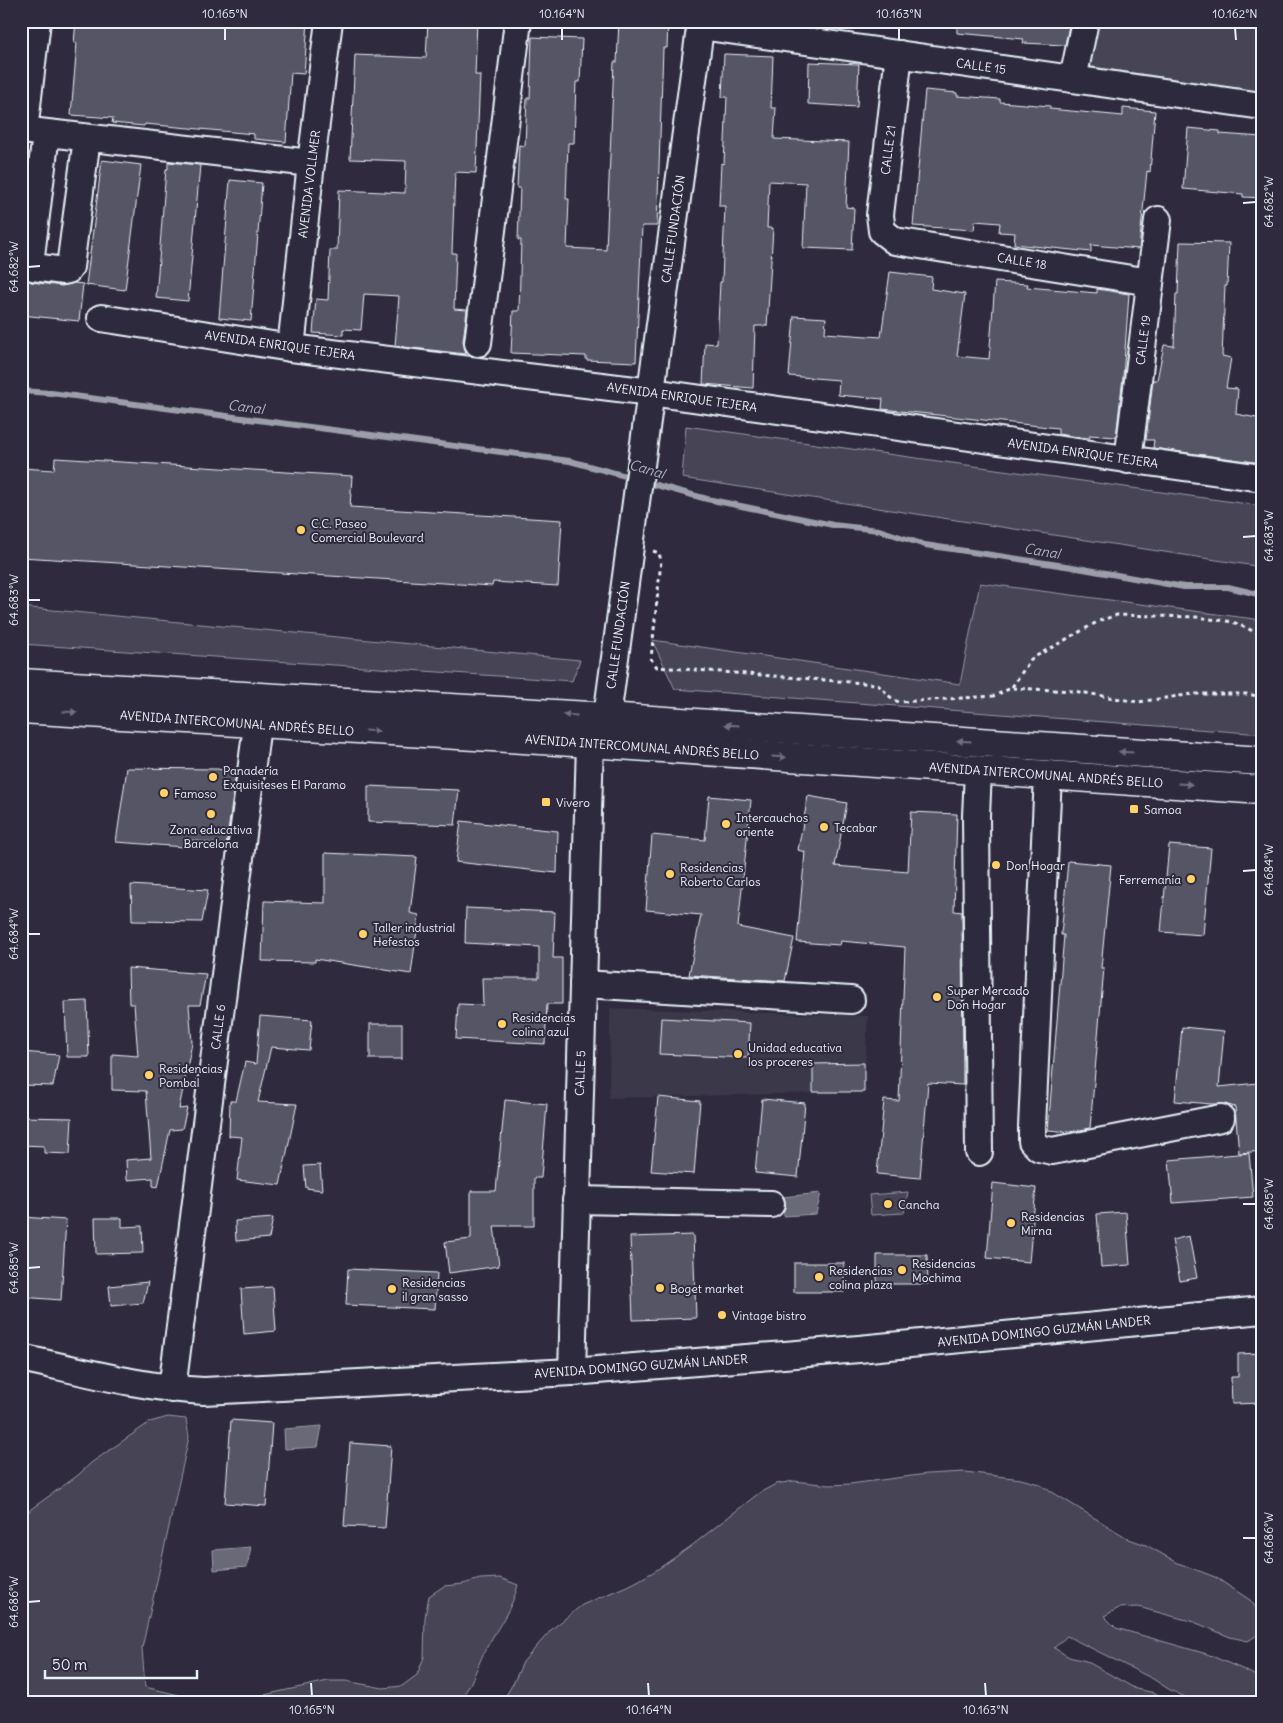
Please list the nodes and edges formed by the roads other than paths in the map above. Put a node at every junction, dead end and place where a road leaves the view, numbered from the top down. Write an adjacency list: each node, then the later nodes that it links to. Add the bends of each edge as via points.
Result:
1 (37, 21): 9 (street)
2 (329, 21): 11 (street, AVENIDA VOLLMER)
3 (518, 21): 16 (street)
4 (1085, 21): 7 (street)
5 (700, 24): 6 (street, CALLE 15); 18 (street, CALLE FUNDACIÓN)
6 (899, 54): 7 (street, CALLE 15); 13 (street, CALLE 21, via 880,215 882,231)
7 (1073, 79): 8 (street, CALLE 15)
8 (1262, 106)
9 (31, 132): 10 (street); 10 (street, via 30,264 64,271 70,267)
10 (87, 138): 11 (street)
11 (311, 163): 17 (street, AVENIDA VOLLMER)
12 (1158, 220): 14 (street, CALLE 19)
13 (894, 240): 14 (street, CALLE 18)
14 (1150, 282): 19 (street, CALLE 19)
15 (101, 318): 17 (street, AVENIDA ENRIQUE TEJERA)
16 (478, 343)
17 (290, 348): 18 (street, AVENIDA ENRIQUE TEJERA)
18 (651, 392): 19 (street, AVENIDA ENRIQUE TEJERA); 23 (street, CALLE FUNDACIÓN)
19 (1128, 460): 20 (street, AVENIDA ENRIQUE TEJERA)
20 (1262, 478)
21 (21, 682): 23 (main road, one-way to 21)
22 (21, 709): 24 (main road, AVENIDA INTERCOMUNAL ANDRÉS BELLO, one-way to 24)
23 (608, 717): 26 (main road, one-way to 23)
24 (257, 725): 25 (main road, AVENIDA INTERCOMUNAL ANDRÉS BELLO, one-way to 25); 39 (street, CALLE 6)
25 (590, 743): 27 (main road, AVENIDA INTERCOMUNAL ANDRÉS BELLO, one-way to 27); 30 (street, CALLE 5)
26 (1262, 761)
27 (978, 771): 28 (main road, AVENIDA INTERCOMUNAL ANDRÉS BELLO); 33 (street)
28 (1048, 775): 29 (main road, AVENIDA INTERCOMUNAL ANDRÉS BELLO, one-way to 29); 32 (street, via 1032,1141 1040,1148 1052,1151)
29 (1262, 790)
30 (583, 984): 31 (street); 34 (street, CALLE 5)
31 (851, 1000)
32 (1220, 1118)
33 (979, 1152)
34 (576, 1200): 35 (street); 38 (street, CALLE 5)
35 (771, 1204)
36 (1262, 1310): 38 (street, AVENIDA DOMINGO GUZMÁN LANDER, via 859,1349)
37 (21, 1358): 39 (street, AVENIDA DOMINGO GUZMÁN LANDER)
38 (572, 1372): 39 (street, AVENIDA DOMINGO GUZMÁN LANDER, via 204,1392)
39 (172, 1390)

